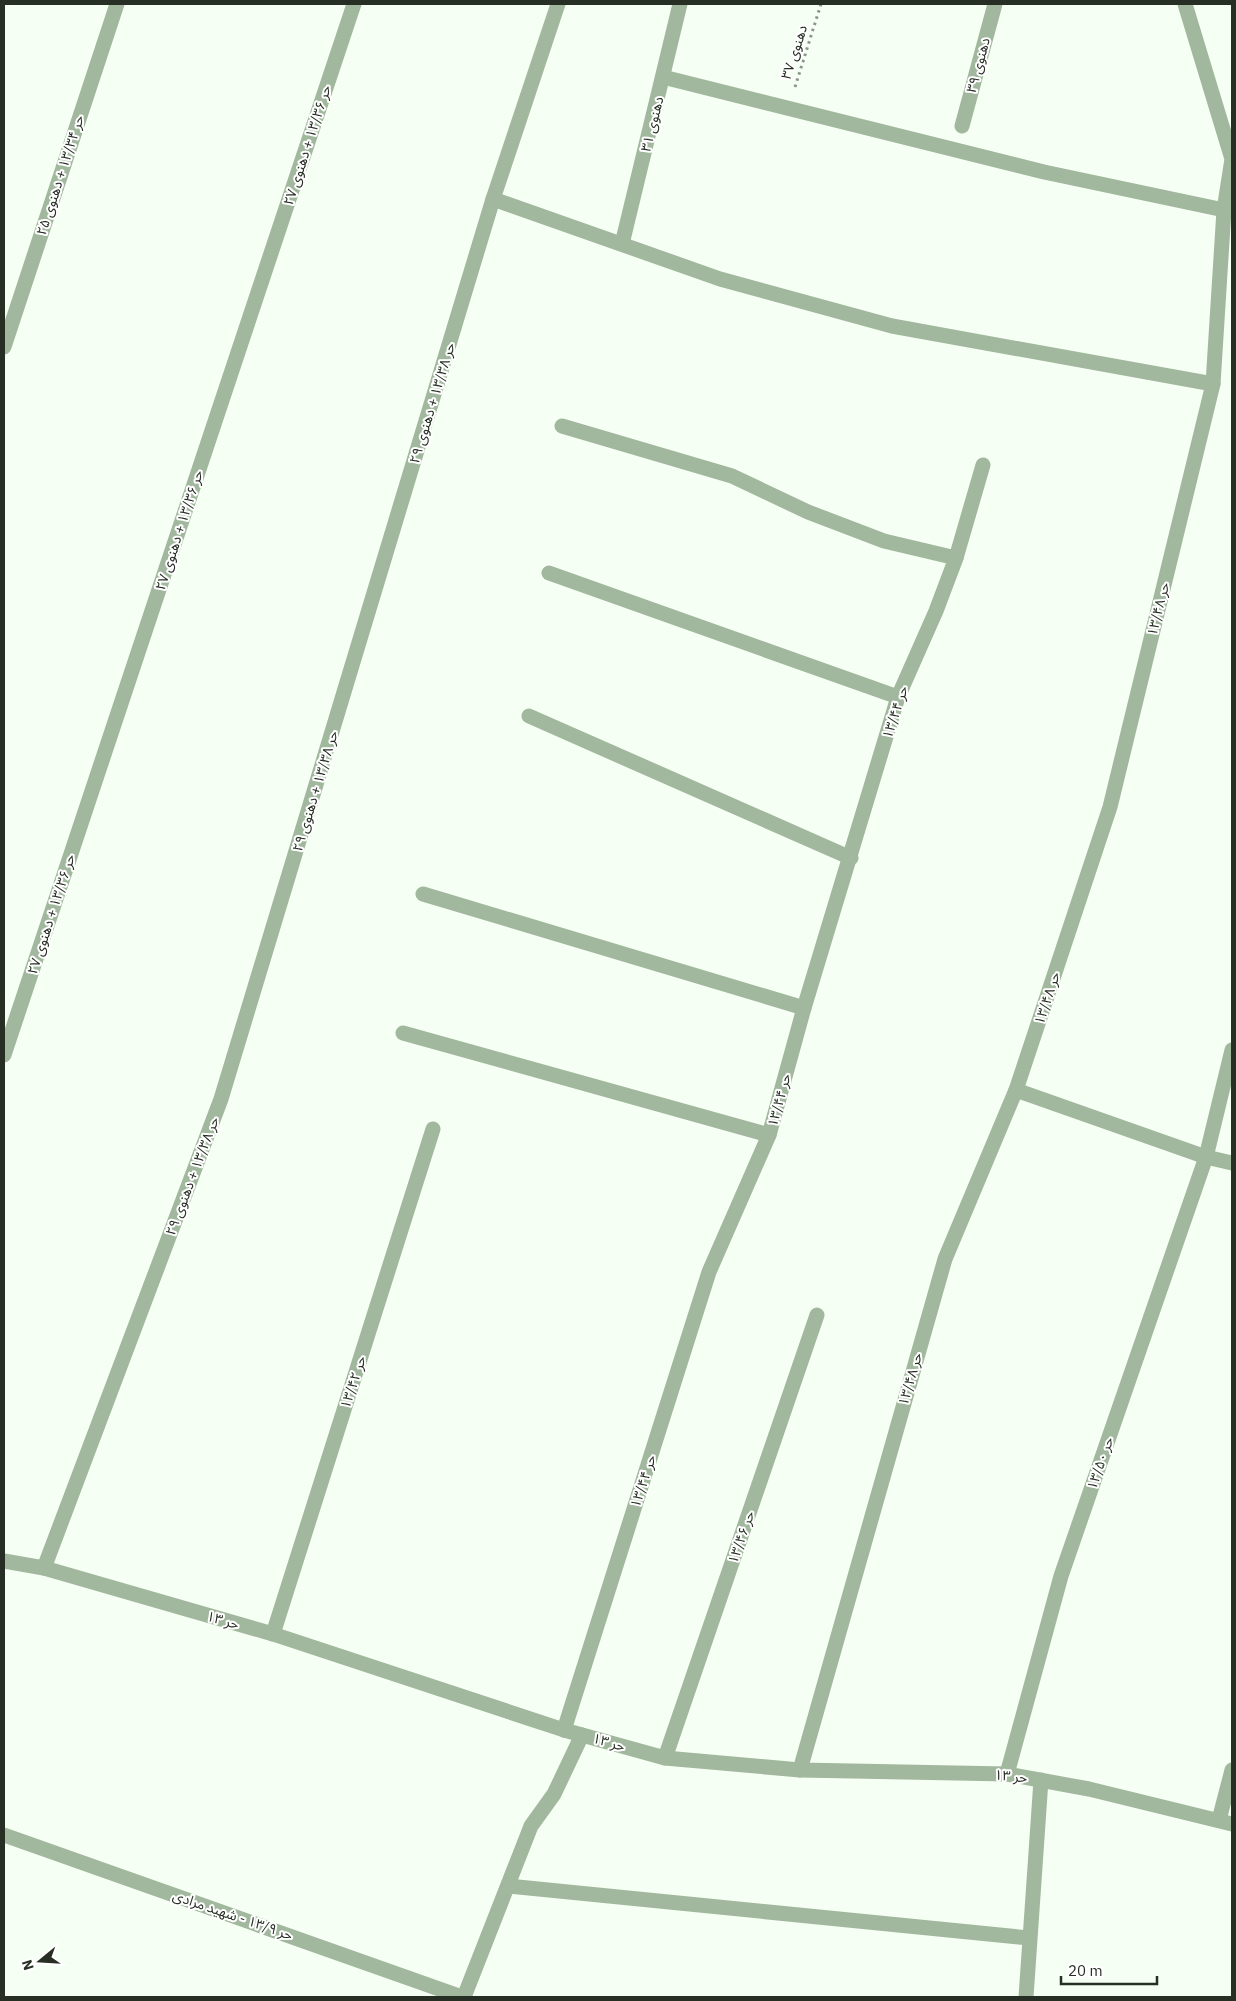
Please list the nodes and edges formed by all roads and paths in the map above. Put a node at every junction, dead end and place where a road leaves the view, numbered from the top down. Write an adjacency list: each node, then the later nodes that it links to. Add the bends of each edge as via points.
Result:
1 (117, 4): 14 (street, حر ۱۳/۳۴ + دهنوی ۲۵)
2 (354, 4): 27 (street, حر ۱۳/۳۶ + دهنوی ۲۷)
3 (558, 4): 11 (street, حر ۱۳/۳۸ + دهنوی ۲۹)
4 (680, 4): 8 (street, دهنوی ۳۱)
5 (822, 4): 9 (path, دهنوی ۳۷)
6 (995, 4): 10 (street, دهنوی ۳۹)
7 (1185, 4): 12 (street, حر ۱۳/۴۸, via 1232,159)
8 (663, 77): 9 (street); 13 (street, دهنوی ۳۱)
9 (788, 108): 12 (street, via 1044,172)
10 (962, 126)
11 (493, 199): 13 (street); 35 (street, حر ۱۳/۳۸ + دهنوی ۲۹, via 222,1099)
12 (1224, 210): 15 (street, حر ۱۳/۴۸)
13 (622, 244): 15 (street, via 720,279 892,326)
14 (4, 347)
15 (1213, 384): 28 (street, حر ۱۳/۴۸, via 1110,807)
16 (562, 426): 18 (street, via 732,476 808,512 884,541)
17 (983, 465): 18 (street, حر ۱۳/۴۴)
18 (956, 558): 20 (street, حر ۱۳/۴۴)
19 (550, 573): 20 (street)
20 (898, 697): 22 (street, حر ۱۳/۴۴)
21 (529, 716): 22 (street)
22 (851, 858): 24 (street, حر ۱۳/۴۴)
23 (422, 894): 24 (street)
24 (804, 1008): 30 (street, حر ۱۳/۴۴)
25 (403, 1033): 30 (street)
26 (1232, 1050): 31 (street, حر ۱۳/۵۰)
27 (4, 1055)
28 (1016, 1090): 31 (street); 40 (street, حر ۱۳/۴۸, via 945,1259)
29 (433, 1129): 36 (street, حر ۱۳/۴۲)
30 (769, 1135): 37 (street, حر ۱۳/۴۴, via 710,1272)
31 (1206, 1157): 32 (street); 42 (street, حر ۱۳/۵۰, via 1061,1576)
32 (1232, 1163)
33 (818, 1315): 39 (street, حر ۱۳/۴۶)
34 (4, 1561): 35 (street, حر ۱۳)
35 (44, 1568): 36 (street, حر ۱۳)
36 (273, 1634): 37 (street, حر ۱۳)
37 (564, 1730): 38 (street, حر ۱۳)
38 (582, 1735): 39 (street, حر ۱۳); 46 (street, via 554,1794 531,1826)
39 (665, 1758): 40 (street, حر ۱۳)
40 (800, 1770): 42 (street, حر ۱۳)
41 (1232, 1770): 44 (street)
42 (1008, 1774): 43 (street, حر ۱۳)
43 (1041, 1780): 44 (street, حر ۱۳); 47 (street)
44 (1226, 1822)
45 (4, 1836): 48 (street, حر ۱۳/۹ - شهید مرادی)
46 (508, 1886): 47 (street); 48 (street)
47 (1030, 1938): 49 (street)
48 (463, 1997)
49 (1026, 1997)

